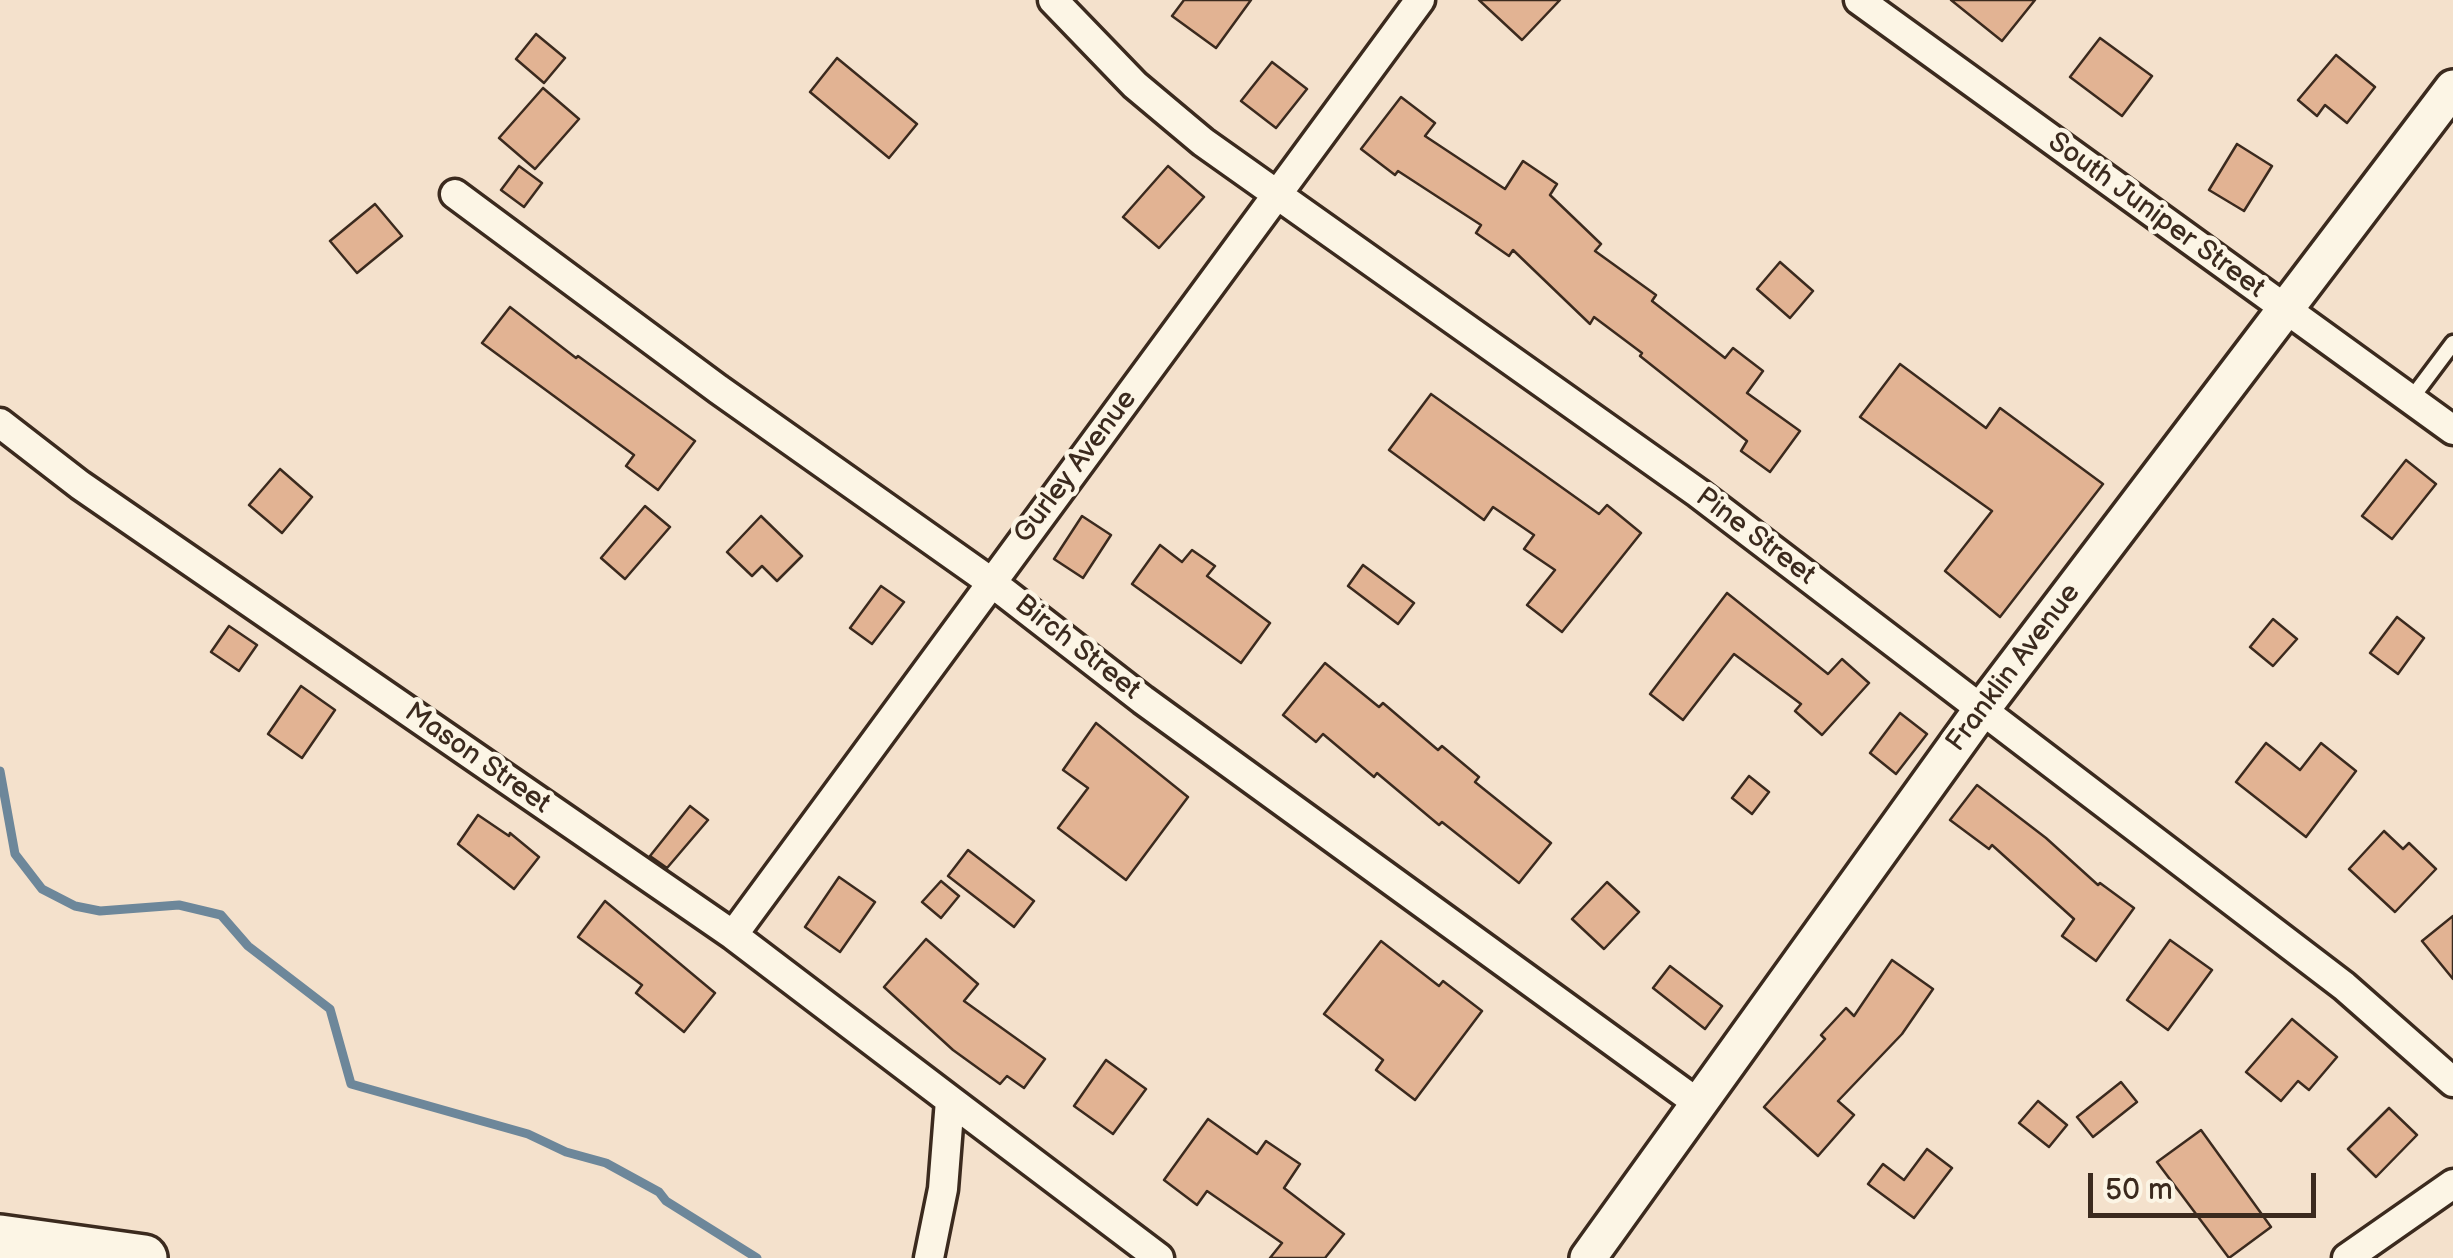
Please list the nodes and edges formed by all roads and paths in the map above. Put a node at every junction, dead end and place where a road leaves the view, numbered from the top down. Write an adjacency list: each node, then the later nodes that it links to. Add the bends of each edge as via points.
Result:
1 (1053, 0): 6 (street, Pine Street, via 1135,85)
2 (1420, 0): 6 (street, Gurley Avenue)
3 (1859, 0): 7 (street, South Juniper Street)
4 (2453, 88): 7 (street, Franklin Avenue)
5 (454, 194): 12 (street, Birch Street)
6 (1277, 196): 12 (street, Gurley Avenue); 13 (street, Pine Street, via 1698,493)
7 (2284, 310): 9 (street, South Juniper Street); 13 (street, Franklin Avenue)
8 (2453, 343): 9 (lane)
9 (2411, 400): 11 (street, South Juniper Street)
10 (0, 423): 14 (street, Mason Street, via 80,485)
11 (2453, 430)
12 (992, 582): 14 (street, Gurley Avenue); 17 (street, Birch Street, via 1143,700)
13 (1982, 709): 15 (street, Pine Street, via 2344,986); 17 (street, Franklin Avenue)
14 (733, 935): 16 (street, Mason Street)
15 (2453, 1082)
16 (950, 1100): 21 (street); 22 (street, Mason Street)
17 (1699, 1104): 23 (street, Franklin Avenue)
18 (2453, 1184): 24 (street)
19 (0, 1238): 20 (main road)
20 (144, 1258)
21 (929, 1258)
22 (1159, 1258)
23 (1588, 1258)
24 (2347, 1258)

